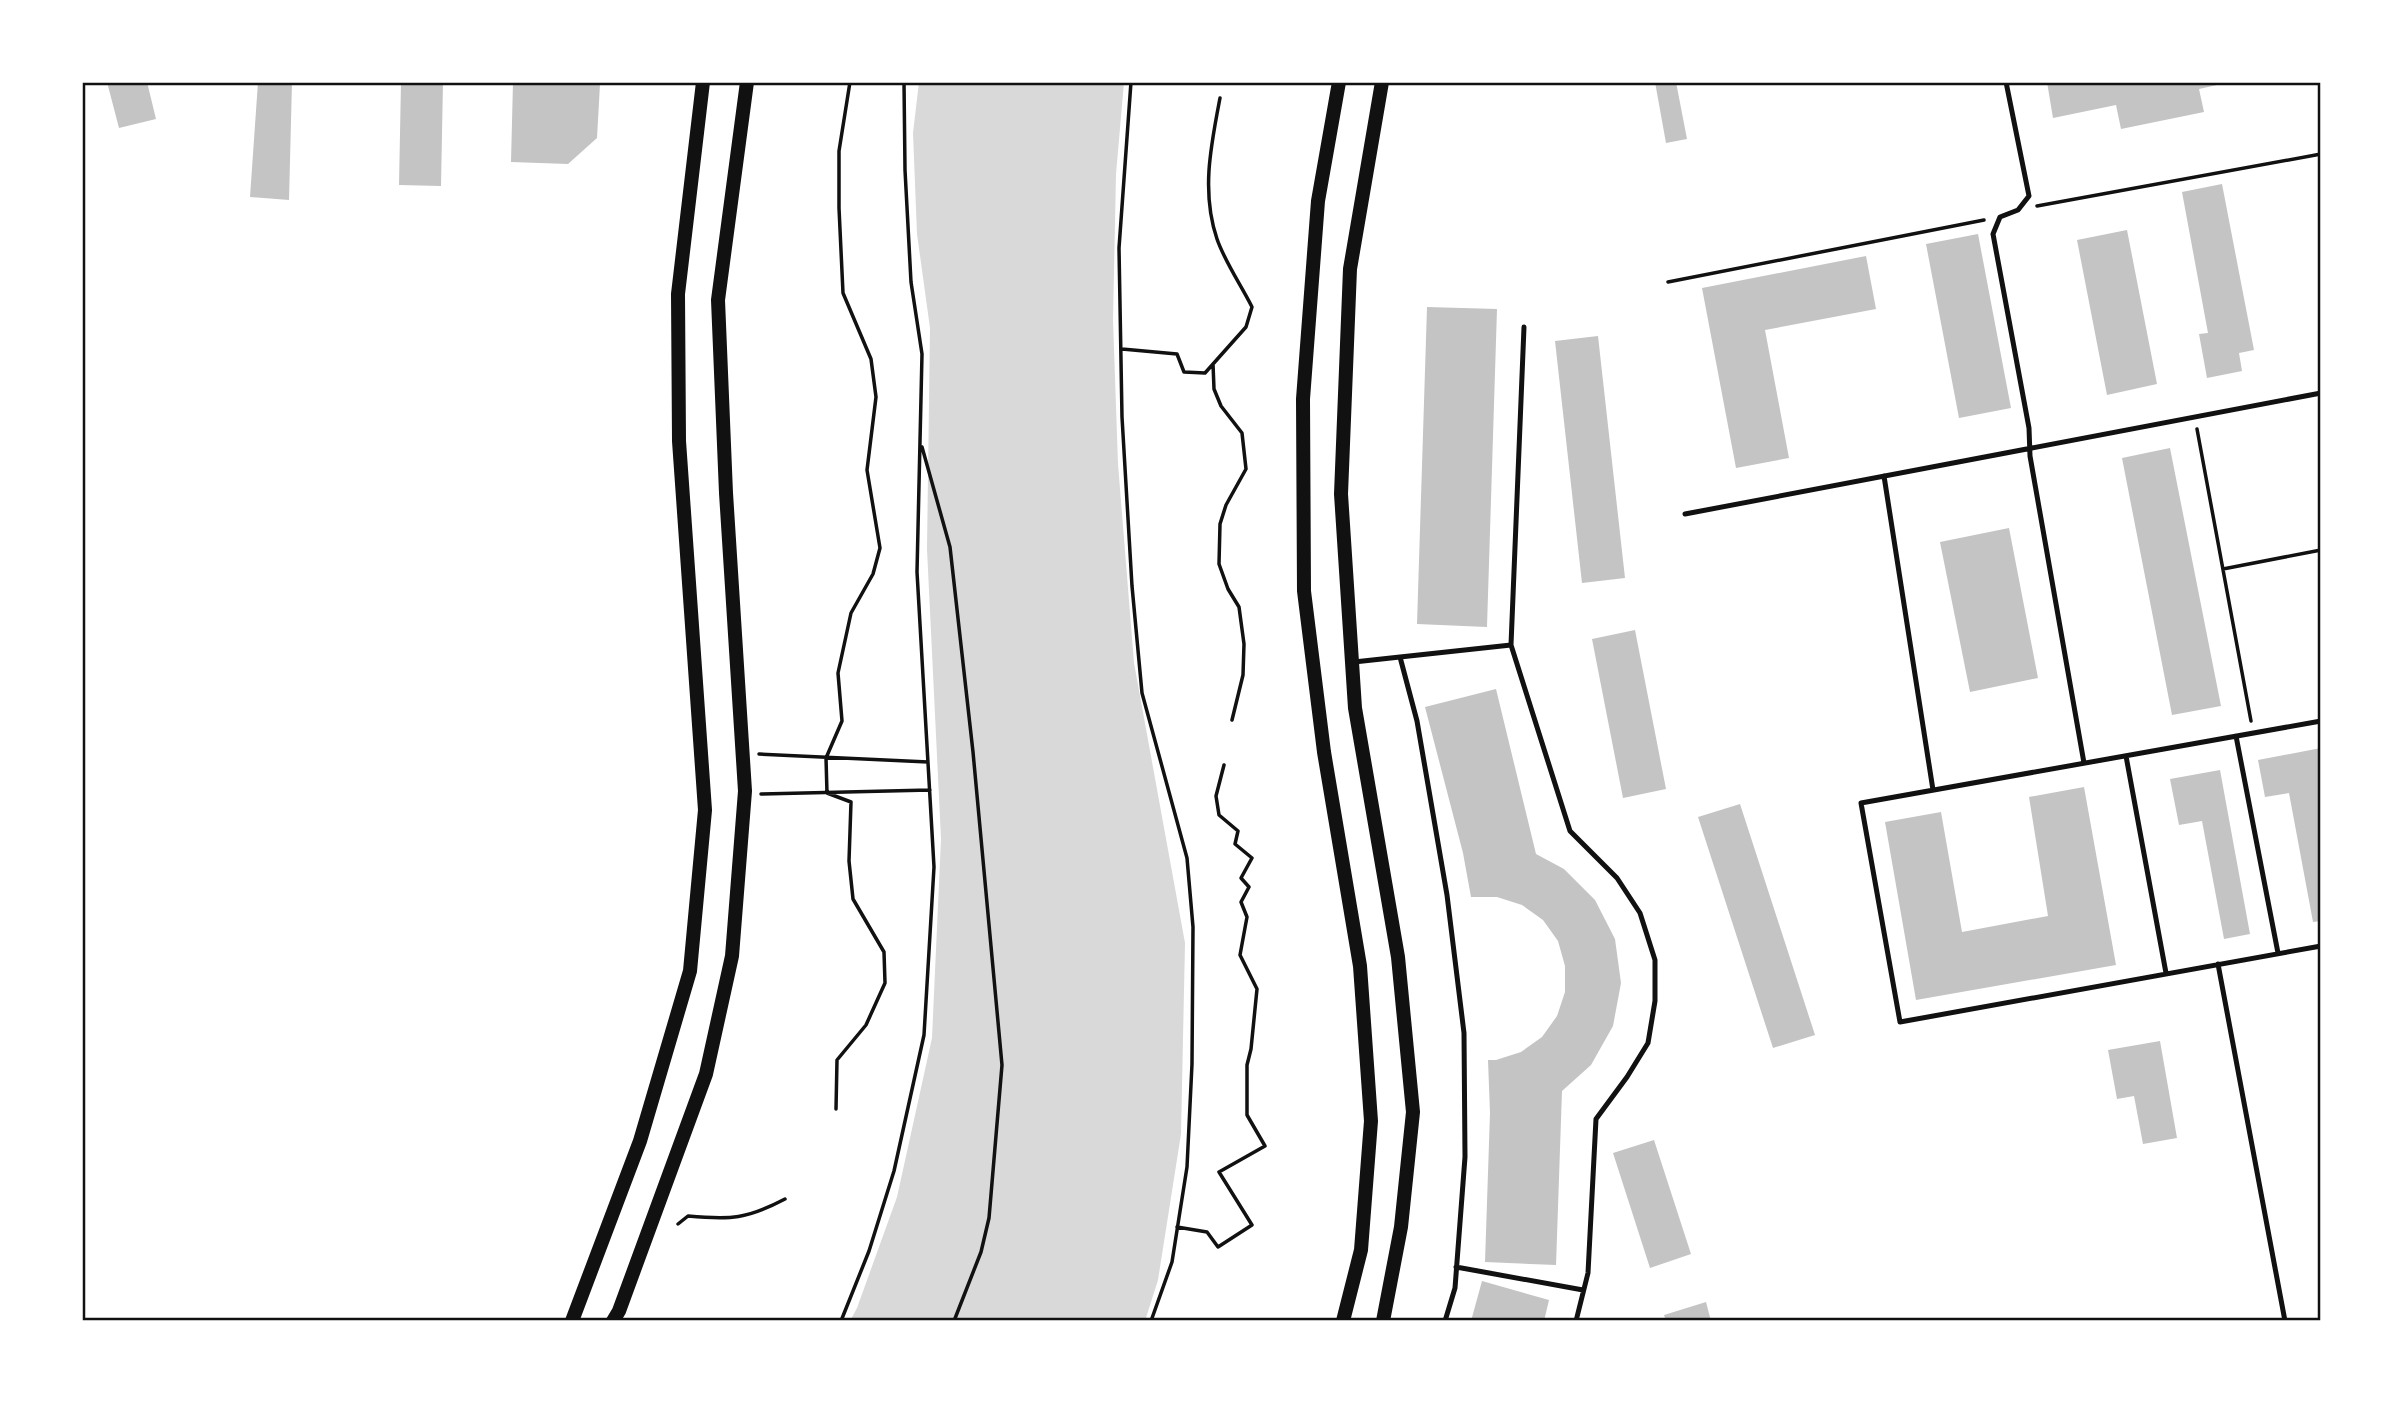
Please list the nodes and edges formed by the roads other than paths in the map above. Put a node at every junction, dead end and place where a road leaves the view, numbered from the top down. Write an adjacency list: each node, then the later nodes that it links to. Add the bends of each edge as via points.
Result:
1 (703, 82): 25 (main road, via 678,295 679,441 705,810 690,971 640,1141)
2 (747, 82): 26 (main road, via 718,300 745,795 732,956 706,1074)
3 (1339, 82): 27 (main road, via 1318,201 1303,413 1304,590 1324,752 1360,966 1371,1121 1360,1250)
4 (1382, 82): 13 (main road, via 1350,269 1340,494)
5 (2006, 82): 8 (lane, via 2029,196 2018,210 2000,217 1993,234)
6 (1524, 327): 11 (lane)
7 (2321, 393): 8 (lane)
8 (2029, 448): 9 (lane); 17 (lane)
9 (1884, 476): 10 (lane); 18 (lane)
10 (1685, 514)
11 (1511, 645): 12 (lane); 24 (lane, via 1570,831 1617,878 1640,913 1655,960 1648,1043 1596,1119 1588,1273)
12 (1400, 657): 13 (lane); 23 (lane, via 1417,721 1464,1033 1465,1157)
13 (1352, 662): 28 (main road, via 1355,708 1398,957 1412,1112 1401,1227)
14 (2321, 721): 15 (lane)
15 (2236, 736): 16 (lane); 20 (lane)
16 (2126, 756): 17 (lane); 22 (lane)
17 (2084, 763): 18 (lane)
18 (1933, 790): 22 (lane, via 1861,803 1899,1022)
19 (2321, 946): 20 (lane)
20 (2278, 954): 21 (lane)
21 (2218, 964): 22 (lane); 31 (lane)
22 (2166, 973)
23 (1456, 1267): 24 (lane); 29 (lane, via 1455,1288)
24 (1583, 1290): 30 (lane)
25 (572, 1321)
26 (614, 1321)
27 (1343, 1321)
28 (1383, 1321)
29 (1444, 1321)
30 (1576, 1321)
31 (2285, 1321)

